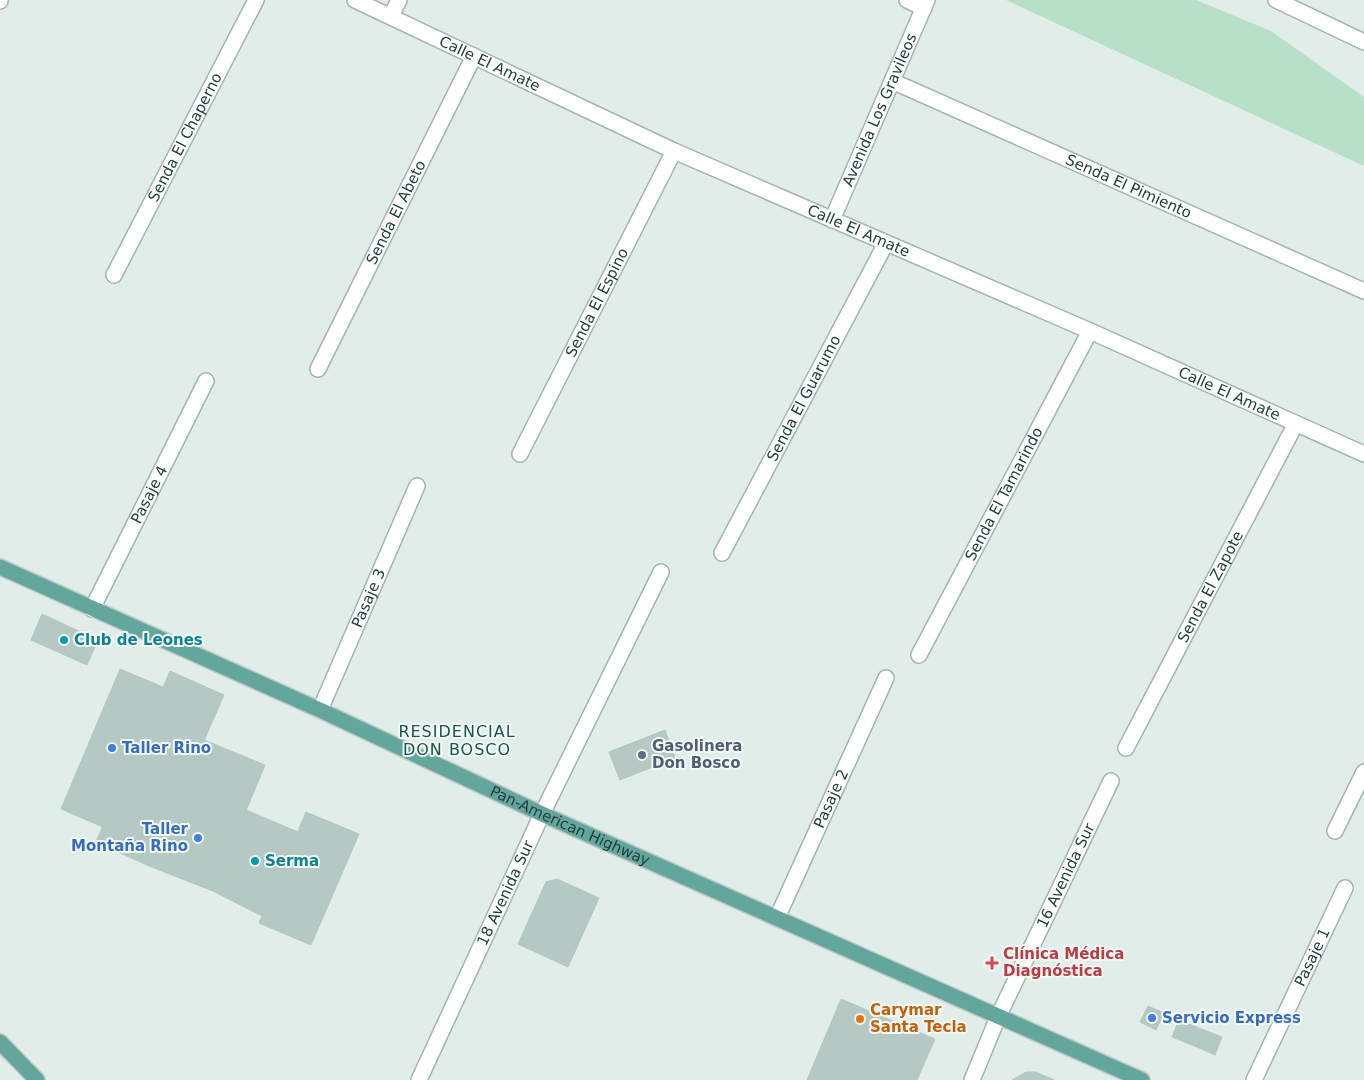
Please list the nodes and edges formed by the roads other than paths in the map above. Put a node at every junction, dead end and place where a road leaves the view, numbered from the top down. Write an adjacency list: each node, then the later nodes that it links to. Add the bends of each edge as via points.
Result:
1 (256, 0): 15 (street, Senda El Chaperno)
2 (355, 0): 7 (street, Calle El Amate)
3 (399, 0): 7 (street)
4 (907, 0): 6 (street)
5 (1276, 0): 8 (street)
6 (926, 4): 11 (street, Avenida Los Gravileos)
7 (391, 16): 10 (street, Calle El Amate)
8 (1358, 39): 9 (street)
9 (1364, 47)
10 (474, 56): 12 (street, Calle El Amate); 18 (street, Senda El Abeto)
11 (892, 81): 13 (street, Avenida Los Gravileos); 16 (street, Senda El Pimiento)
12 (674, 151): 13 (street, Calle El Amate); 21 (street, Senda El Espino)
13 (832, 220): 14 (street, Calle El Amate)
14 (886, 243): 17 (street, Calle El Amate); 24 (street, Senda El Guarumo)
15 (114, 275)
16 (1364, 292)
17 (1090, 331): 20 (street, Calle El Amate); 28 (street, Senda El Tamarindo)
18 (318, 368)
19 (206, 381): 27 (street, Pasaje 4)
20 (1296, 425): 22 (street, Calle El Amate); 31 (street, Senda El Zapote)
21 (520, 454)
22 (1364, 454)
23 (416, 486): 30 (street, Pasaje 3)
24 (722, 553)
25 (0, 567): 27 (main road, Pan-American Highway)
26 (661, 572): 34 (street, 18 Avenida Sur)
27 (92, 609): 30 (main road, Pan-American Highway)
28 (920, 655)
29 (886, 678): 37 (street, Pasaje 2)
30 (320, 710): 34 (main road, Pan-American Highway)
31 (1126, 748)
32 (1364, 772): 35 (street)
33 (1111, 781): 38 (street, 16 Avenida Sur)
34 (542, 814): 37 (main road, Pan-American Highway); 41 (street, 18 Avenida Sur)
35 (1335, 831)
36 (1345, 888): 44 (street, Pasaje 1)
37 (777, 918): 38 (main road, Pan-American Highway)
38 (998, 1017): 42 (street, 16 Avenida Sur); 43 (main road, Pan-American Highway)
39 (0, 1042): 40 (main road)
40 (38, 1080)
41 (419, 1080)
42 (972, 1080)
43 (1142, 1080)
44 (1254, 1080)

